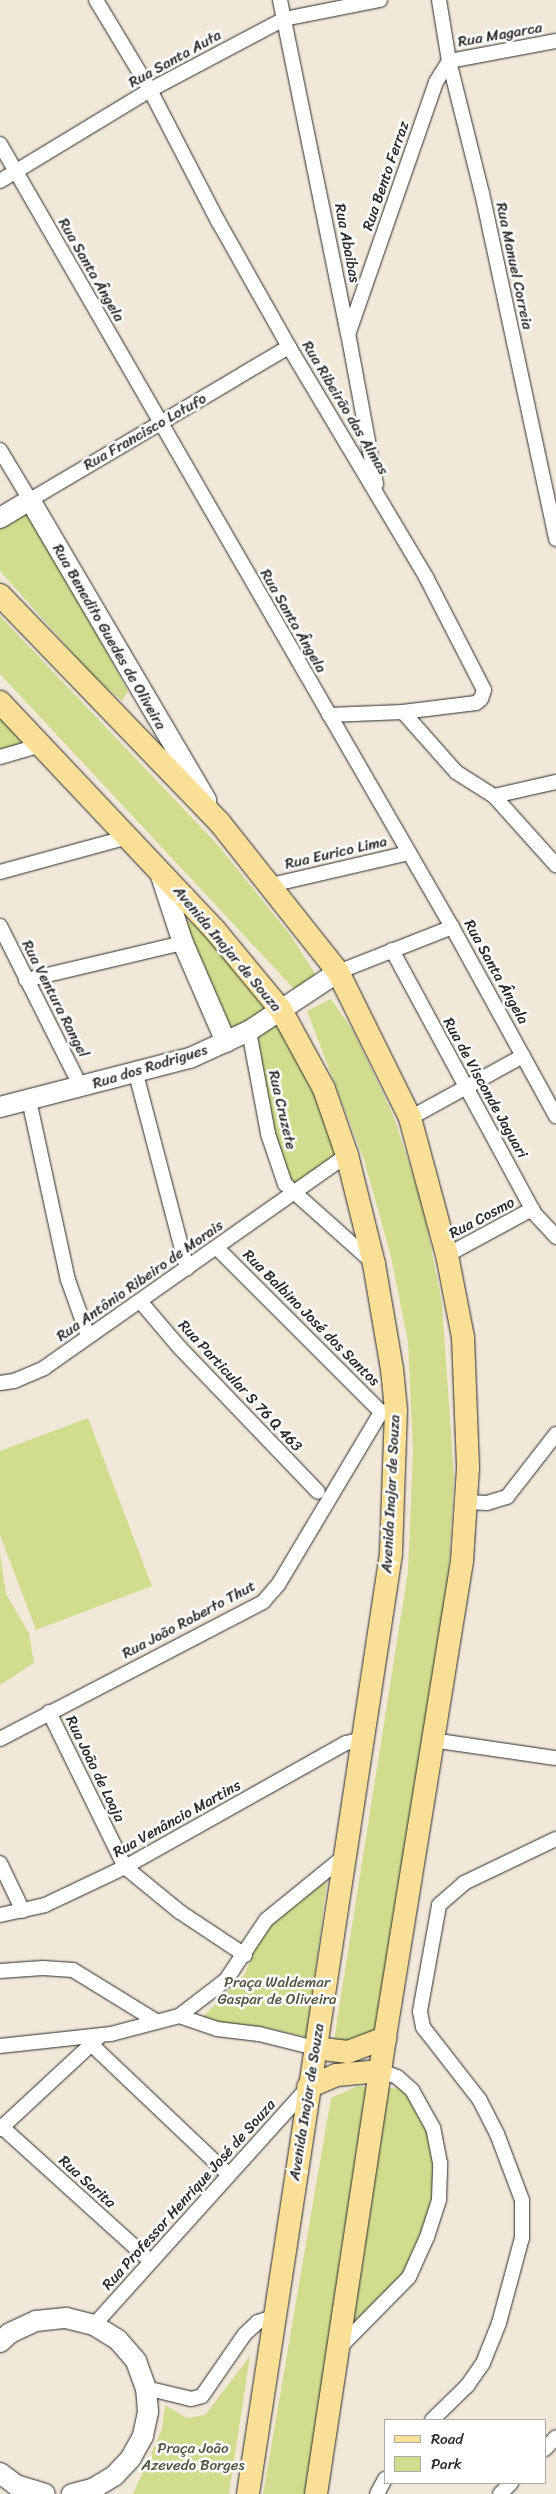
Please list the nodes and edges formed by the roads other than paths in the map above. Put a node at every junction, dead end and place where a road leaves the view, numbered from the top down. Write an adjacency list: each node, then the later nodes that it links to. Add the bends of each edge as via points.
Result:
1 (96, 0): 8 (street, Rua Ribeirão das Almas)
2 (280, 0): 5 (street, Rua Abaibas)
3 (380, 0): 5 (street, Rua Santa Auta)
4 (439, 0): 7 (street, Rua Manuel Correia)
5 (284, 19): 8 (street, Rua Santa Auta); 12 (street, Rua Abaibas)
6 (556, 41): 7 (street, Rua Magarca)
7 (449, 61): 12 (street, Rua Bento Ferraz, via 436,82); 19 (street, Rua Manuel Correia, via 482,193)
8 (150, 90): 10 (street, Rua Santa Auta); 13 (street, Rua Ribeirão das Almas, via 218,222)
9 (0, 144): 10 (street, Rua Santa Ângela)
10 (16, 172): 11 (street, Rua Santa Auta); 14 (street, Rua Santa Ângela)
11 (0, 181)
12 (348, 332): 16 (street, Rua Abaibas)
13 (290, 346): 14 (street, Rua Francisco Lotufo); 16 (street, Rua Ribeirão das Almas)
14 (160, 423): 17 (street, Rua Francisco Lotufo); 23 (street, Rua Santa Ângela)
15 (0, 450): 17 (street, Rua Benedito Guedes de Oliveira)
16 (377, 493): 22 (street, Rua Ribeirão das Almas, via 426,577 484,690 476,703)
17 (30, 500): 18 (street, Rua Francisco Lotufo); 28 (street, Rua Benedito Guedes de Oliveira)
18 (0, 518)
19 (556, 539)
20 (0, 595): 28 (main road)
21 (0, 702): 24 (main road, Avenida Inajar de Souza)
22 (403, 712): 23 (street, Rua Ribeirão das Almas); 27 (street, via 456,772)
23 (329, 715): 30 (street, Rua Santa Ângela)
24 (40, 746): 25 (street); 29 (main road, Avenida Inajar de Souza)
25 (0, 757)
26 (556, 782): 27 (street)
27 (494, 796): 31 (street)
28 (220, 823): 34 (main road)
29 (128, 837): 32 (main road, Avenida Inajar de Souza); 33 (street)
30 (409, 853): 34 (street, Rua Eurico Lima); 36 (street, Rua Santa Ângela)
31 (556, 866)
32 (158, 868): 37 (street); 41 (main road, Avenida Inajar de Souza)
33 (0, 872)
34 (271, 885): 39 (main road)
35 (0, 926): 40 (street, Rua Ventura Rangel)
36 (452, 927): 38 (street, Rua dos Rodrigues); 44 (street, Rua Santa Ângela)
37 (183, 943): 40 (street); 43 (street)
38 (392, 950): 39 (street, Rua dos Rodrigues); 47 (street, Rua de Visconde Jaguari)
39 (338, 972): 41 (street, Rua dos Rodrigues); 51 (main road)
40 (26, 980): 46 (street, Rua Ventura Rangel)
41 (281, 1010): 42 (street, Rua dos Rodrigues); 52 (main road, Avenida Inajar de Souza, via 324,1089)
42 (248, 1031): 43 (street, Rua dos Rodrigues); 53 (street, Rua Cruzete, via 268,1134 285,1184)
43 (226, 1042): 45 (street, Rua dos Rodrigues, via 190,1058)
44 (523, 1056): 47 (street); 50 (street, Rua Santa Ângela)
45 (136, 1074): 46 (street, Rua dos Rodrigues); 59 (street)
46 (81, 1087): 48 (street, Rua dos Rodrigues)
47 (466, 1088): 51 (street); 54 (street, Rua de Visconde Jaguari)
48 (29, 1100): 49 (street, Rua dos Rodrigues); 61 (street, via 68,1280)
49 (0, 1107)
50 (556, 1116)
51 (410, 1118): 57 (main road)
52 (347, 1155): 53 (street, Rua Antônio Ribeiro de Morais); 58 (main road, Avenida Inajar de Souza)
53 (293, 1193): 56 (street, Rua Antônio Ribeiro de Morais); 58 (street)
54 (532, 1210): 55 (street, Rua de Visconde Jaguari); 57 (street, Rua Cosmo)
55 (556, 1237)
56 (217, 1248): 59 (street, Rua Antônio Ribeiro de Morais); 63 (street, Rua Balbino José dos Santos)
57 (447, 1255): 66 (main road, via 463,1337)
58 (374, 1264): 63 (main road, Avenida Inajar de Souza)
59 (187, 1268): 60 (street, Rua Antônio Ribeiro de Morais)
60 (140, 1301): 61 (street, Rua Antônio Ribeiro de Morais); 65 (street, Rua Particular S 76 Q 463, via 180,1348)
61 (88, 1336): 62 (street, Rua Antônio Ribeiro de Morais, via 44,1368 14,1381)
62 (0, 1383)
63 (388, 1411): 67 (street, Rua João Roberto Thut, via 269,1596); 69 (main road, Avenida Inajar de Souza, via 391,1554)
64 (556, 1434): 66 (street, via 507,1497 487,1503)
65 (318, 1492)
66 (467, 1502): 70 (main road, via 459,1583)
67 (49, 1712): 68 (street, Rua João Roberto Thut); 75 (street, Rua João de Loaja)
68 (0, 1739)
69 (363, 1739): 73 (main road, Avenida Inajar de Souza); 75 (street, Rua Venâncio Martins, via 346,1743 211,1822)
70 (432, 1740): 71 (street); 82 (main road)
71 (556, 1758)
72 (556, 1839): 96 (street, via 464,1883 440,1905 420,2011 423,2027 479,2099 507,2157 522,2200 522,2238 499,2323 483,2363 467,2386)
73 (348, 1853): 78 (street, via 266,1920); 85 (main road, Avenida Inajar de Souza)
74 (0, 1863): 76 (street)
75 (124, 1867): 76 (street, Rua Venâncio Martins, via 45,1905); 78 (street, Rua João de Loaja, via 180,1912)
76 (23, 1911): 77 (street, Rua Venâncio Martins)
77 (0, 1915)
78 (245, 1955): 80 (street, via 213,1993)
79 (0, 1971): 81 (street, via 73,1970)
80 (179, 2016): 81 (street); 85 (street, via 217,2029 259,2034)
81 (156, 2021): 83 (street)
82 (385, 2038): 85 (main road, via 348,2052); 86 (main road)
83 (96, 2041): 84 (street); 88 (street); 89 (street)
84 (0, 2046)
85 (315, 2048): 87 (main road, Avenida Inajar de Souza)
86 (381, 2071): 87 (main road, via 336,2075); 94 (main road); 94 (street, via 397,2077 412,2090 433,2128 440,2163 439,2199 428,2237 409,2277)
87 (308, 2087): 89 (street, Rua Professor Henrique José de Souza); 91 (main road, Avenida Inajar de Souza)
88 (1, 2128): 90 (street, Rua Sarita)
89 (229, 2175): 90 (street, Rua Professor Henrique José de Souza)
90 (149, 2260): 92 (street, Rua Professor Henrique José de Souza)
91 (273, 2317): 95 (street, via 258,2322 246,2334 202,2396 191,2399); 105 (main road, Avenida Inajar de Souza)
92 (94, 2325): 93 (street, via 66,2318 36,2321 10,2333); 95 (street, via 118,2340 136,2361)
93 (0, 2342)
94 (339, 2349): 106 (main road)
95 (146, 2388): 102 (street, via 148,2412 143,2436)
96 (433, 2419)
97 (556, 2437): 98 (street)
98 (546, 2448)
99 (0, 2473): 103 (street, via 16,2485)
100 (384, 2481): 107 (street)
101 (510, 2484): 108 (street)
102 (110, 2485): 104 (street)
103 (45, 2494)
104 (72, 2494)
105 (248, 2494)
106 (316, 2494)
107 (378, 2494)
108 (500, 2494)

